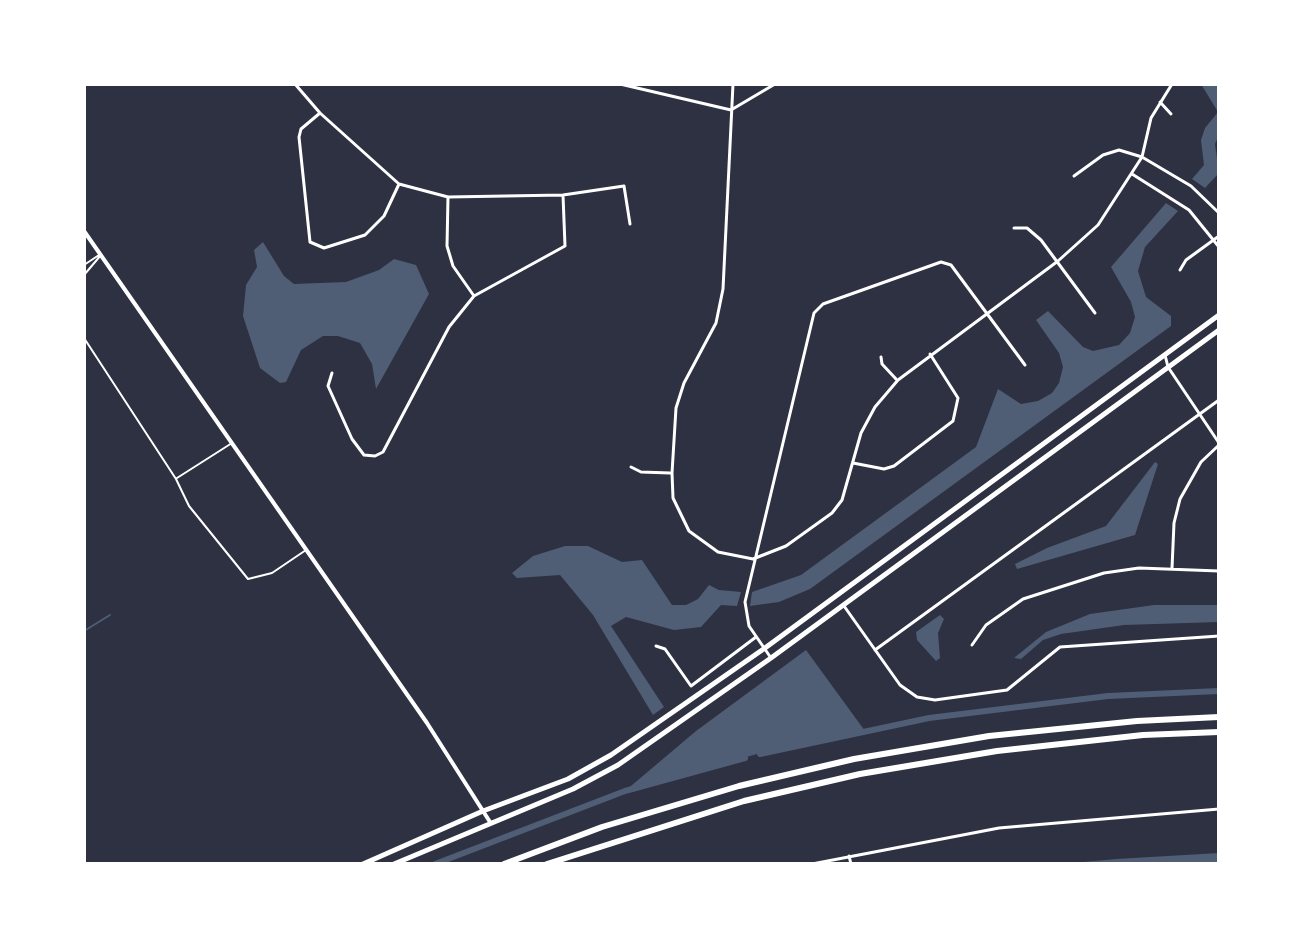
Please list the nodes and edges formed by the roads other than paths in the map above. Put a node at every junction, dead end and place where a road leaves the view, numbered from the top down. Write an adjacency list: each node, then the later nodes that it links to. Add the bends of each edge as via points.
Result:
1 (295, 84): 8 (street)
2 (623, 84): 7 (street)
3 (733, 84): 7 (street)
4 (775, 84): 7 (street)
5 (1172, 84): 6 (street)
6 (1159, 101): 9 (street); 10 (street)
7 (731, 110): 47 (street, via 723,289 716,323 676,408)
8 (320, 113): 13 (street); 13 (street, via 299,137 310,242 324,248 365,235 384,216)
9 (1171, 114)
10 (1142, 157): 11 (street); 12 (street, via 1119,150); 16 (street, via 1191,186)
11 (1132, 174): 21 (street, via 1189,210); 24 (street, via 1098,225)
12 (1074, 176)
13 (399, 184): 15 (street)
14 (563, 195): 15 (street); 17 (street, via 624,186); 28 (street, via 565,246)
15 (448, 197): 28 (street, via 447,246 453,266)
16 (1219, 213)
17 (630, 224)
18 (1014, 228): 24 (street, via 1027,228)
19 (84, 231): 23 (street)
20 (1219, 236): 21 (street)
21 (1214, 240): 22 (street); 26 (street)
22 (1219, 247)
23 (101, 255): 25 (lane); 27 (lane); 43 (street)
24 (1058, 261): 29 (street); 30 (street)
25 (84, 265)
26 (1180, 270)
27 (84, 275)
28 (474, 296): 39 (street, via 449,327 383,452 364,455 346,428 328,386)
29 (986, 312): 34 (street); 37 (street); 50 (street, via 951,265 941,262 823,304 814,313)
30 (1095, 313)
31 (1219, 315): 35 (main road)
32 (1219, 330): 38 (main road)
33 (84, 338): 48 (lane)
34 (930, 354): 40 (street); 45 (street, via 958,398 953,421 894,466)
35 (1165, 355): 38 (street); 58 (main road)
36 (881, 357): 40 (street)
37 (1025, 365)
38 (1168, 367): 42 (street); 53 (main road)
39 (332, 373)
40 (898, 380): 45 (street, via 875,407)
41 (1219, 400): 42 (street)
42 (1200, 414): 44 (street); 59 (street)
43 (233, 442): 48 (lane); 49 (street)
44 (1219, 444): 51 (street, via 1201,462 1180,499)
45 (853, 462): 50 (street, via 842,500 832,513 786,546)
46 (631, 467): 47 (street)
47 (672, 473): 50 (street, via 673,498 689,531 718,552)
48 (176, 479): 49 (lane, via 189,506 248,579 272,573)
49 (307, 549): 66 (street)
50 (753, 559): 55 (street, via 745,614)
51 (1172, 568): 52 (street); 56 (street, via 1104,573 1023,599 986,625)
52 (1219, 571)
53 (843, 605): 59 (street); 60 (main road)
54 (1219, 636): 59 (street, via 1060,647 1007,690 935,700 907,691)
55 (756, 637): 57 (street, via 691,686 665,649); 58 (street)
56 (972, 645)
57 (656, 646)
58 (765, 648): 60 (street); 63 (main road)
59 (875, 650)
60 (771, 658): 64 (main road)
61 (1219, 717): 71 (highway, via 989,736 854,759 632,818)
62 (1219, 732): 72 (highway, via 997,751 860,774 744,801)
63 (578, 774): 64 (main road); 66 (main road)
64 (583, 784): 67 (main road)
65 (1219, 809): 68 (street, via 999,828)
66 (483, 811): 67 (street); 69 (main road)
67 (490, 822): 70 (main road)
68 (849, 856): 73 (street); 74 (street)
69 (363, 864)
70 (394, 864)
71 (504, 864)
72 (547, 864)
73 (812, 864)
74 (851, 864)

